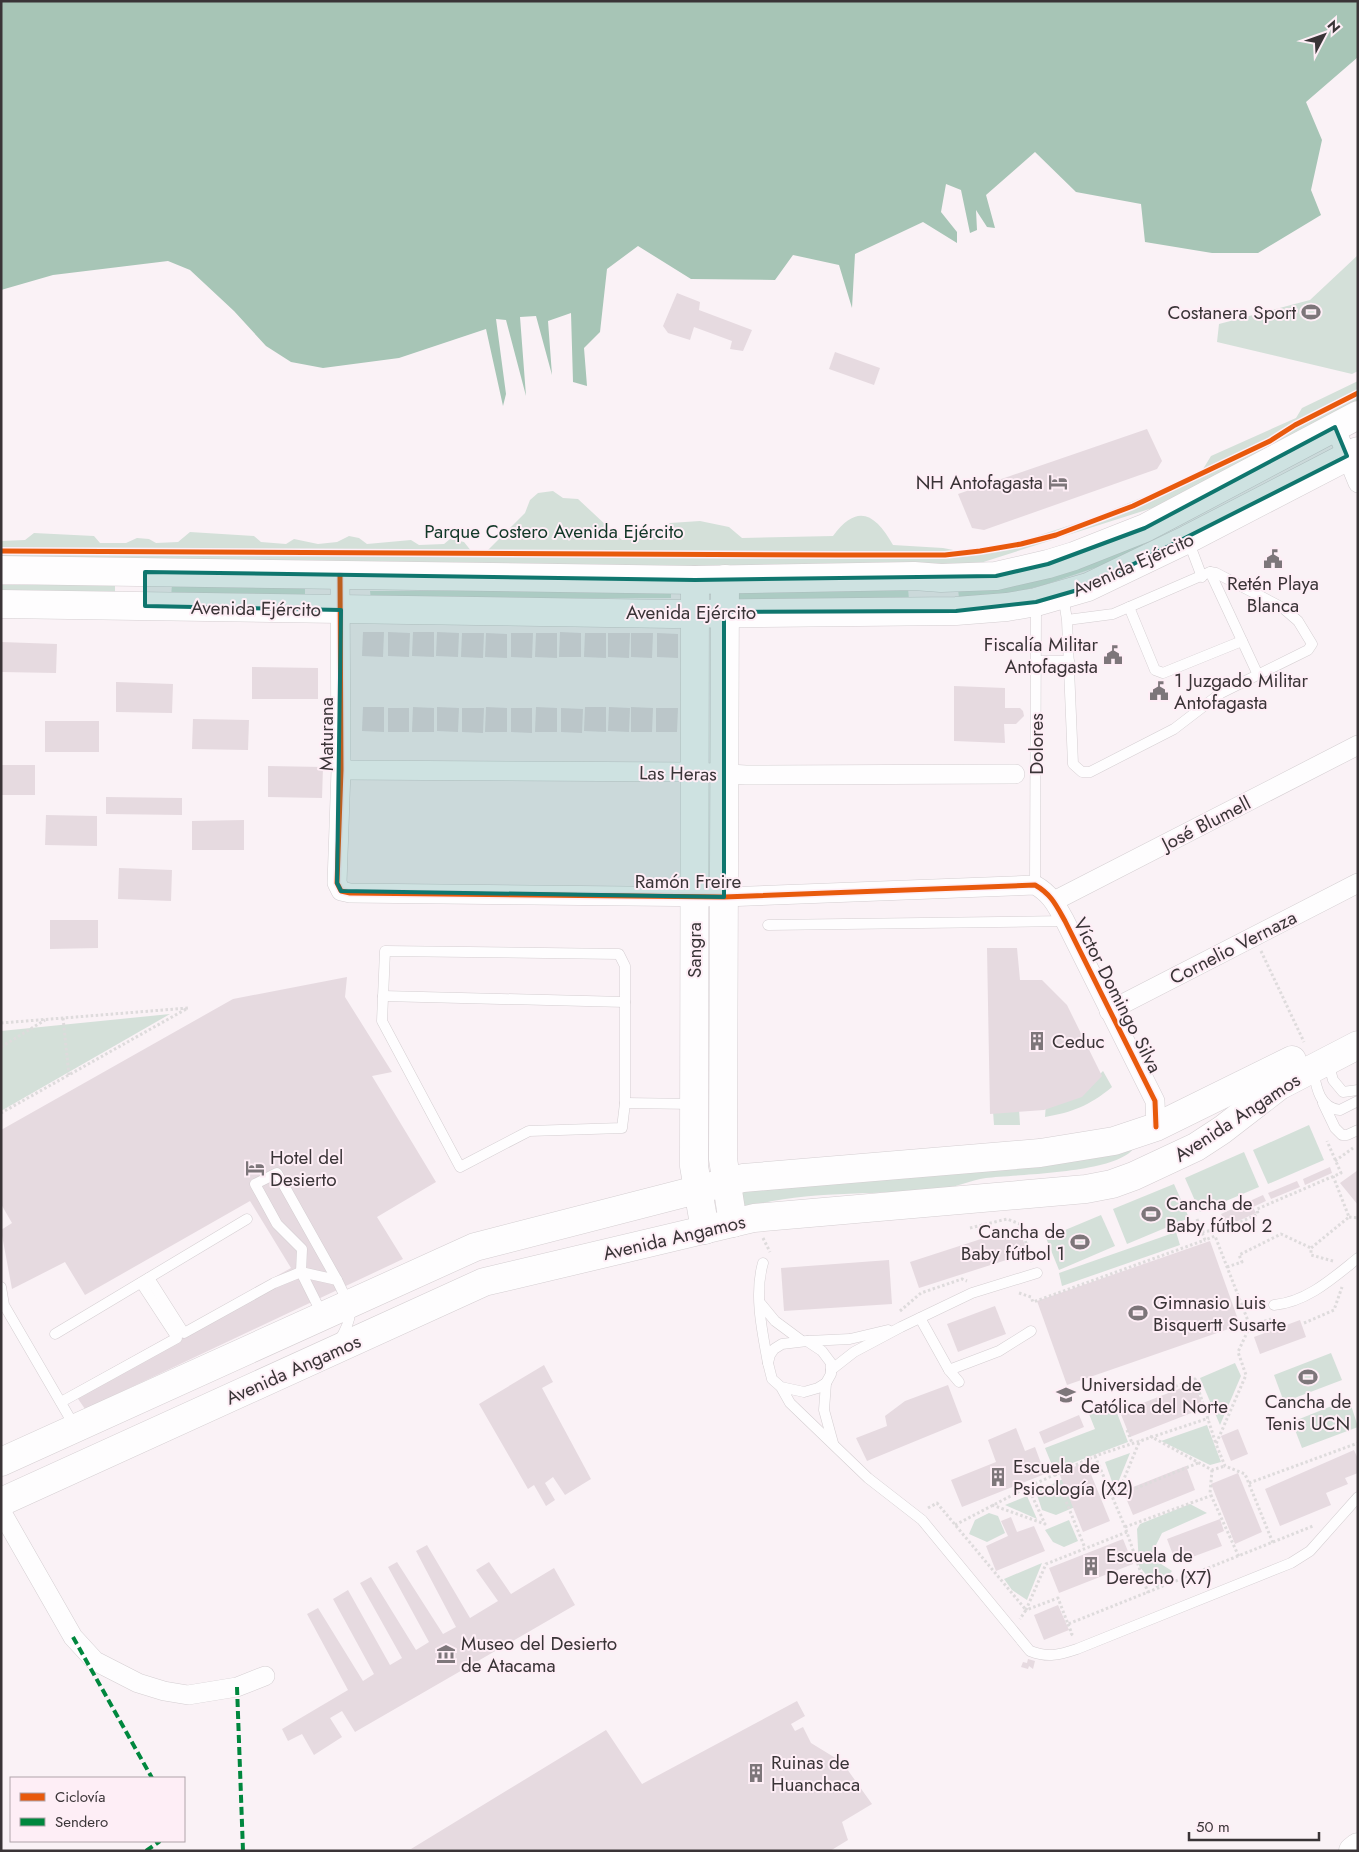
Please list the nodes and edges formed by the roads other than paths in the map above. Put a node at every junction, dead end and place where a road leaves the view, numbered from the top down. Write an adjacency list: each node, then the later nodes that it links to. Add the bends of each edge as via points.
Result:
1 (1346, 421): 2 (street); 9 (main road, Avenida Ejército, via 1145,528 1074,556 1022,571 969,578)
2 (1352, 453): 3 (street); 4 (main road, Avenida Ejército)
3 (1358, 483)
4 (1188, 539): 7 (lane); 14 (main road, Avenida Ejército, via 1088,586)
5 (1, 570): 6 (main road, Avenida Ejército)
6 (145, 572): 8 (main road, Avenida Ejército); 13 (main road)
7 (1206, 574): 15 (lane); 19 (lane); 22 (lane, via 1225,577 1283,608 1298,621 1312,644 1308,650)
8 (340, 576): 10 (main road, Avenida Ejército); 16 (street, Maturana)
9 (725, 579): 10 (main road, Avenida Ejército); 17 (main road, Sangra)
10 (694, 580): 18 (main road, Sangra)
11 (1036, 602): 14 (main road, Avenida Ejército); 17 (main road, Avenida Ejército, via 956,611); 20 (lane, Dolores)
12 (1, 604): 13 (main road, Avenida Ejército)
13 (145, 606): 16 (main road, Avenida Ejército)
14 (1065, 607): 15 (lane, via 1113,614); 21 (lane)
15 (1130, 607): 19 (lane, via 1159,673)
16 (341, 610): 18 (main road, Avenida Ejército); 24 (street, Maturana)
17 (724, 612): 18 (main road, Avenida Ejército); 26 (main road, Sangra)
18 (695, 613): 25 (main road, Sangra)
19 (1242, 640): 22 (lane)
20 (1036, 661): 21 (lane); 29 (lane, Dolores)
21 (1069, 661): 22 (lane, via 1073,764 1082,772 1090,772 1174,729 1212,698)
22 (1258, 675)
23 (1358, 745): 33 (street, José Blumell)
24 (341, 770): 25 (street, Las Heras); 30 (street, Maturana, via 337,883)
25 (696, 772): 26 (street, Las Heras); 31 (main road, Sangra)
26 (724, 774): 27 (street, Las Heras); 32 (main road, Sangra)
27 (1015, 774)
28 (1358, 883): 38 (street, Cornelio Vernaza)
29 (1035, 885): 32 (street, Ramón Freire); 33 (street, Víctor Domingo Silva)
30 (341, 891): 31 (street, Ramón Freire)
31 (694, 897): 32 (street, Ramón Freire); 46 (main road, Sangra)
32 (724, 897): 50 (main road, Sangra, via 723,1159)
33 (1054, 901): 34 (street, Víctor Domingo Silva)
34 (1064, 921): 35 (lane); 38 (street, Víctor Domingo Silva)
35 (768, 925)
36 (383, 996): 37 (lane); 37 (lane, via 385,951 619,954 626,966); 45 (lane, via 382,1021 460,1166 529,1131 622,1128)
37 (625, 1002): 45 (lane)
38 (1109, 1011): 47 (street, Víctor Domingo Silva, via 1155,1101)
39 (1358, 1026): 41 (main road, Avenida Angamos)
40 (1358, 1045): 41 (main road, Avenida Angamos)
41 (1316, 1061): 42 (lane, via 1343,1092); 43 (lane, via 1316,1089); 47 (main road, Avenida Angamos); 49 (main road, Avenida Angamos, via 1196,1147)
42 (1358, 1090)
43 (1321, 1099): 44 (lane, via 1329,1107 1340,1110); 48 (lane, via 1335,1128 1342,1135)
44 (1358, 1101)
45 (625, 1103): 46 (lane)
46 (694, 1104): 51 (main road, Sangra, via 694,1166)
47 (1156, 1128): 49 (main road); 50 (main road, Avenida Angamos, via 1114,1142 1040,1153)
48 (1358, 1130)
49 (1134, 1176): 53 (main road, Avenida Angamos, via 1086,1189 754,1218)
50 (726, 1182): 51 (main road, Avenida Angamos); 53 (main road, Sangra)
51 (698, 1190): 54 (main road, Sangra); 61 (main road, Avenida Angamos, via 475,1247)
52 (247, 1219): 59 (lane)
53 (733, 1223): 54 (main road, Avenida Angamos)
54 (705, 1230): 70 (main road, Avenida Angamos, via 484,1282)
55 (1358, 1259): 63 (lane, via 1307,1295)
56 (763, 1263): 62 (lane, via 758,1278)
57 (301, 1272): 59 (lane, via 274,1283 184,1333); 61 (lane); 61 (lane, via 302,1249 277,1224 255,1184 277,1172); 64 (lane)
58 (1037, 1273): 65 (lane, via 972,1293)
59 (145, 1280): 68 (lane); 77 (lane, via 177,1338)
60 (1, 1287): 77 (lane, via 4,1305)
61 (343, 1292): 64 (main road, Avenida Angamos); 70 (lane, via 350,1322)
62 (760, 1303): 69 (lane, via 776,1321); 71 (lane)
63 (1274, 1305)
64 (322, 1316): 78 (main road, Avenida Angamos)
65 (920, 1318): 66 (lane); 73 (lane)
66 (901, 1327): 69 (lane, via 850,1339); 72 (lane, via 854,1352)
67 (1031, 1331): 73 (lane, via 999,1351)
68 (56, 1334)
69 (804, 1341): 71 (lane, via 782,1344 774,1349); 72 (lane, via 815,1345 827,1356)
70 (333, 1351): 82 (main road, Avenida Angamos)
71 (768, 1364): 76 (lane, via 772,1379)
72 (831, 1370): 75 (lane)
73 (950, 1370): 74 (lane)
74 (960, 1382)
75 (826, 1383): 76 (lane, via 804,1392); 79 (lane, via 824,1410)
76 (781, 1387): 79 (lane, via 790,1404)
77 (61, 1402): 78 (lane)
78 (76, 1428): 80 (main road, Avenida Angamos)
79 (833, 1444): 81 (lane, via 868,1478 922,1520 1030,1651 1043,1656 1077,1649 1291,1563 1310,1551)
80 (1, 1462)
81 (1358, 1497)
82 (1, 1502)
83 (1, 1511): 84 (street, via 73,1637 95,1661 138,1683 188,1695 237,1687)
84 (265, 1676)
85 (1358, 1847): 86 (main road)
86 (1353, 1851)

